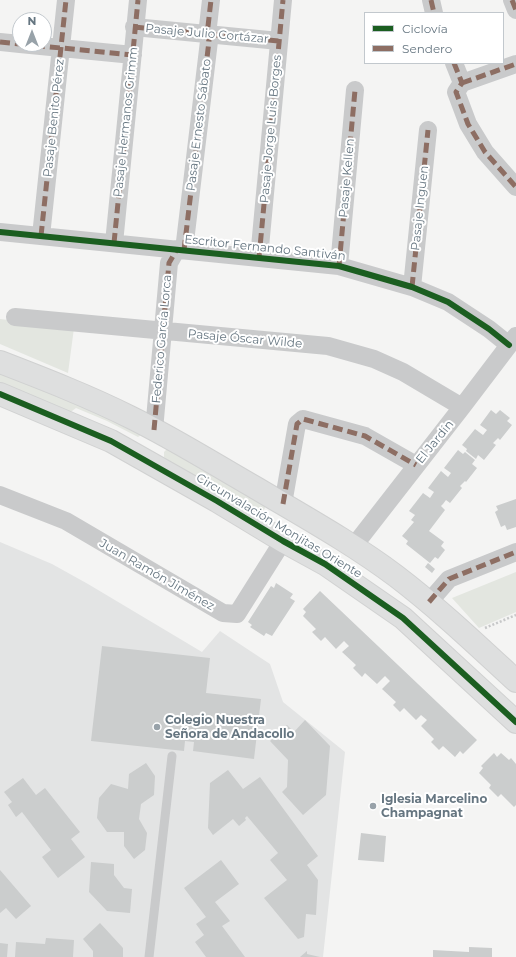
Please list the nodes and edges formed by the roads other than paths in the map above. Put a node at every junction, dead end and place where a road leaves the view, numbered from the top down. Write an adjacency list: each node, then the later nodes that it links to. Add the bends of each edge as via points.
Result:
1 (66, 0): 15 (street, Pasaje Benito Pérez)
2 (138, 0): 9 (street, Pasaje Hermanos Grimm)
3 (211, 0): 10 (street, Pasaje Ernesto Sábato)
4 (283, 0): 11 (street, Pasaje Jorge Luis Borges)
5 (431, 0): 8 (street)
6 (512, 0): 7 (street)
7 (516, 10)
8 (434, 12)
9 (134, 27): 10 (street, Pasaje Julio Cortázar); 16 (street, Pasaje Hermanos Grimm)
10 (207, 35): 11 (street, Pasaje Julio Cortázar); 26 (street, Pasaje Ernesto Sábato, via 209,41)
11 (279, 40): 27 (street, Pasaje Jorge Luis Borges)
12 (0, 42): 13 (street)
13 (12, 43)
14 (52, 47): 15 (street)
15 (61, 48): 16 (street); 24 (street, Pasaje Benito Pérez)
16 (133, 55): 25 (street, Pasaje Hermanos Grimm)
17 (454, 64): 19 (street)
18 (516, 64): 19 (street)
19 (462, 83): 22 (street, via 456,92 468,124 485,152)
20 (355, 90): 28 (street, Pasaje Kellen)
21 (428, 130): 29 (street, Pasaje Inguen)
22 (516, 187)
23 (0, 232): 24 (street, Escritor Fernando Santiván)
24 (41, 236): 25 (street, Escritor Fernando Santiván)
25 (114, 243): 26 (street, Escritor Fernando Santiván)
26 (180, 250): 27 (street, Escritor Fernando Santiván); 31 (street, Federico García Lorca, via 169,263)
27 (259, 258): 28 (street, Escritor Fernando Santiván)
28 (339, 266): 29 (street, Escritor Fernando Santiván)
29 (412, 287): 32 (street, Escritor Fernando Santiván, via 448,302)
30 (15, 317): 31 (street, Pasaje Óscar Wilde)
31 (163, 330): 35 (street, Pasaje Óscar Wilde, via 328,346 374,359 403,372); 36 (street, Federico García Lorca)
32 (512, 341): 35 (street, El Jardín)
33 (0, 362): 36 (street, Circunvalación Monjitas Oriente, via 89,397)
34 (0, 394): 37 (street, Circunvalación Monjitas Oriente)
35 (462, 407): 38 (street, El Jardín)
36 (154, 430): 37 (street, via 149,449); 40 (street, Circunvalación Monjitas Oriente)
37 (111, 441): 41 (street, Circunvalación Monjitas Oriente)
38 (416, 465): 40 (street, via 365,436 303,419 297,424); 42 (street, El Jardín)
39 (0, 495): 41 (street, Juan Ramón Jiménez, via 66,521 223,613 237,614)
40 (283, 504): 42 (street, Circunvalación Monjitas Oriente)
41 (283, 541): 46 (street, Circunvalación Monjitas Oriente, via 325,564 403,618)
42 (353, 547): 44 (street, Circunvalación Monjitas Oriente)
43 (516, 552): 44 (street, via 449,579)
44 (429, 602): 45 (street, Circunvalación Monjitas Oriente)
45 (516, 681)
46 (516, 722)
47 (172, 756): 48 (lane)
48 (149, 957)

